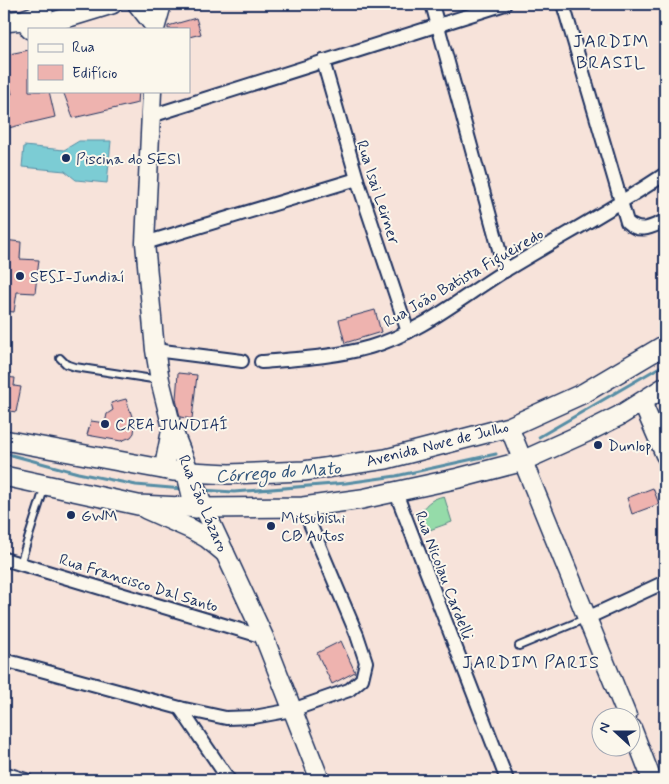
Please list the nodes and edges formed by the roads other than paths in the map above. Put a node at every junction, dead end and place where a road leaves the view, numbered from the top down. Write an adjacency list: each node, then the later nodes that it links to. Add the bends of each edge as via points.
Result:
1 (68, 4): 8 (main road)
2 (112, 4): 11 (main road)
3 (137, 4): 12 (main road)
4 (162, 4): 12 (main road)
5 (432, 4): 10 (street)
6 (505, 4): 10 (street)
7 (563, 4): 20 (street)
8 (47, 7): 9 (main road, via 23,20)
9 (4, 22)
10 (438, 24): 15 (street); 23 (street)
11 (32, 28)
12 (155, 28)
13 (28, 29): 14 (main road)
14 (4, 35)
15 (323, 61): 17 (street); 19 (street, Rua Isai Leirner)
16 (152, 92): 17 (main road, Rua São Lázaro)
17 (151, 116): 22 (main road, Rua São Lázaro)
18 (665, 174): 20 (street, Rua João Batista Figueiredo)
19 (357, 179): 22 (street); 24 (street, Rua Isai Leirner)
20 (621, 204): 21 (street, via 627,222 634,228 645,229); 23 (street, Rua João Batista Figueiredo)
21 (665, 222)
22 (145, 243): 26 (main road, Rua São Lázaro)
23 (505, 271): 24 (street, Rua João Batista Figueiredo)
24 (408, 332): 29 (street, Rua João Batista Figueiredo, via 371,347)
25 (665, 345): 34 (main road, Avenida Nove de Julho)
26 (156, 350): 28 (street); 30 (main road, Rua São Lázaro)
27 (60, 358): 30 (lane, via 75,367)
28 (242, 361)
29 (261, 362)
30 (160, 380): 33 (main road, Rua São Lázaro)
31 (665, 387): 32 (main road, Avenida Nove de Julho)
32 (642, 402): 36 (main road); 37 (main road, Avenida Nove de Julho, via 589,431)
33 (172, 428): 38 (main road); 41 (main road, Rua São Lázaro)
34 (511, 432): 37 (main road); 41 (main road, Avenida Nove de Julho, via 386,459 304,471 229,474)
35 (4, 440): 38 (main road, Avenida Nove de Julho)
36 (665, 455)
37 (521, 457): 42 (main road, Avenida Nove de Julho, via 460,478); 49 (main road)
38 (164, 469): 41 (main road, Avenida Nove de Julho)
39 (4, 476): 40 (main road, Avenida Nove de Julho)
40 (46, 485): 43 (main road, Avenida Nove de Julho); 47 (lane)
41 (194, 492): 43 (main road, Avenida Nove de Julho); 44 (main road, Avenida Nove de Julho); 45 (main road, Rua São Lázaro)
42 (396, 493): 44 (main road, Avenida Nove de Julho); 61 (street, Rua Nicolau Cardelli)
43 (138, 505): 45 (main road, via 191,529)
44 (303, 507): 55 (street, via 366,662 362,678 349,690)
45 (224, 552): 50 (main road, Rua São Lázaro)
46 (4, 559): 47 (street, Rua Francisco Dal Santo)
47 (20, 564): 50 (street, Rua Francisco Dal Santo)
48 (665, 582): 49 (street)
49 (588, 618): 51 (lane); 53 (main road)
50 (264, 636): 55 (main road, Rua São Lázaro)
51 (519, 646)
52 (4, 660): 54 (street)
53 (623, 706)
54 (180, 708): 55 (street, via 226,718); 59 (street)
55 (292, 710): 60 (main road, Rua São Lázaro)
56 (642, 754): 62 (main road)
57 (4, 773): 58 (street)
58 (26, 780)
59 (228, 780)
60 (320, 780)
61 (507, 780)
62 (652, 780)

